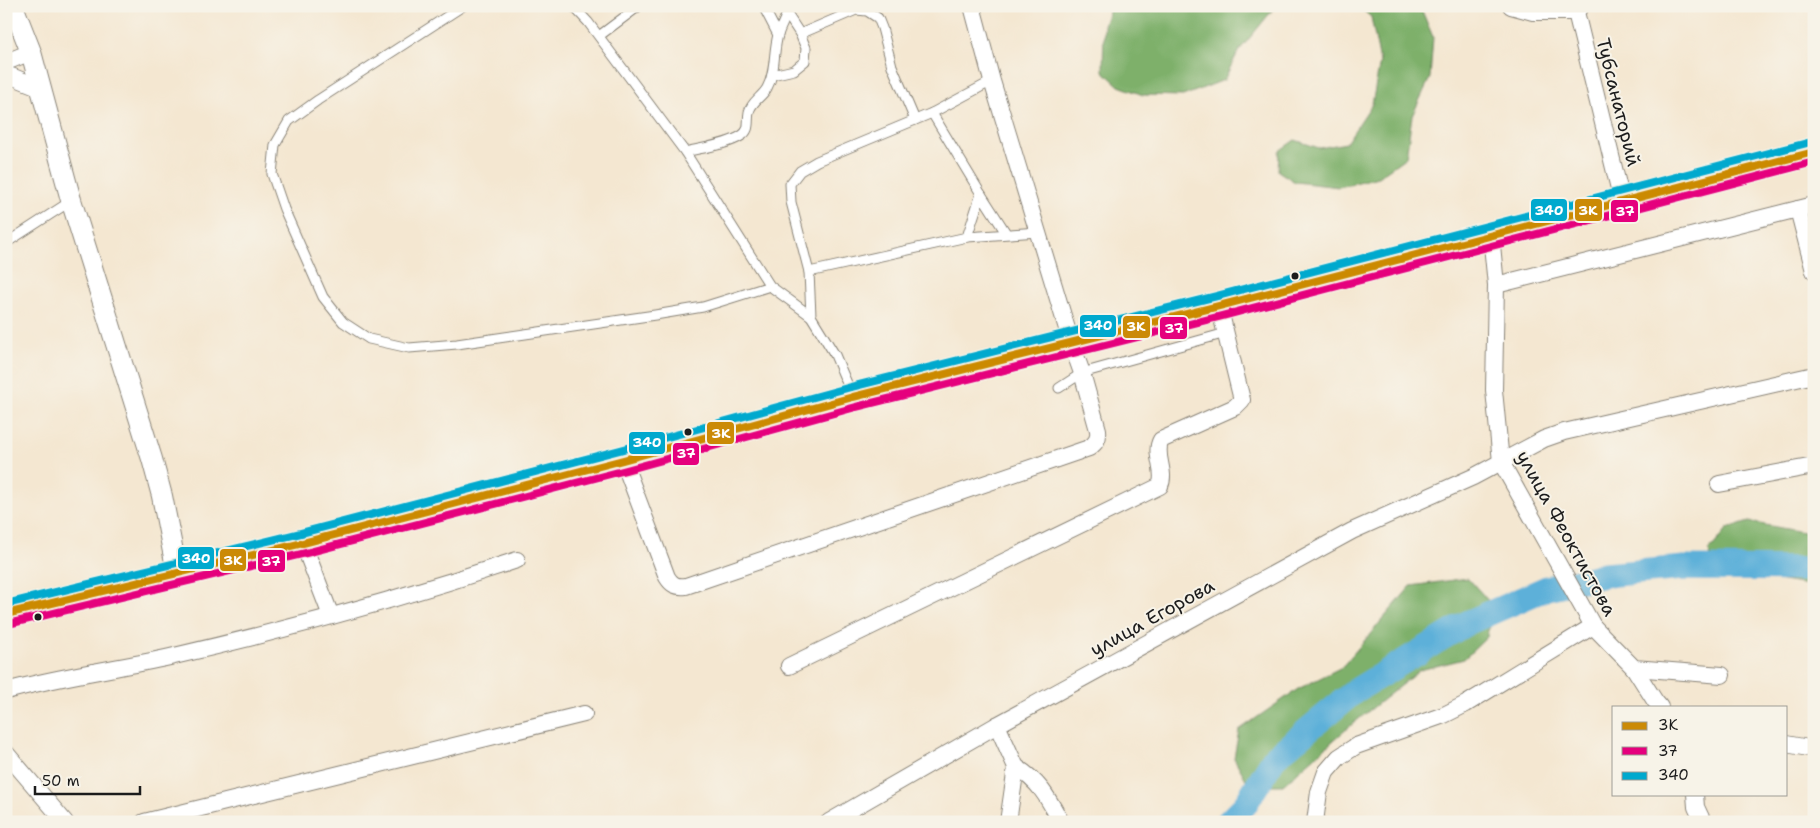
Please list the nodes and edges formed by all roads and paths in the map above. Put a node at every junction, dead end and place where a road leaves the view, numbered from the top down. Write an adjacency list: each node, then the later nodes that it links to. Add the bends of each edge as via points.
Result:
1 (13, 6): 13 (street)
2 (463, 6): 35 (lane, via 289,121 274,145 272,174 284,209 323,297 343,322 369,339 410,348 655,315 703,306)
3 (573, 6): 12 (lane)
4 (638, 6): 12 (lane)
5 (763, 6): 11 (lane)
6 (972, 6): 17 (street)
7 (1511, 6): 8 (street, Тубсанаторий, via 1533,12)
8 (1579, 9): 25 (street, Тубсанаторий)
9 (788, 10): 10 (lane); 11 (lane)
10 (800, 34): 16 (lane, via 806,48 805,61 794,70); 20 (lane, via 856,10 867,11 878,18 894,74)
11 (778, 35): 16 (lane)
12 (598, 36): 21 (lane)
13 (31, 52): 14 (street); 18 (street)
14 (6, 62)
15 (6, 74): 18 (street)
16 (772, 74): 21 (lane, via 767,88 749,112 747,131 732,140)
17 (992, 81): 19 (lane); 27 (street)
18 (41, 88): 24 (street)
19 (932, 113): 20 (lane); 23 (lane)
20 (915, 120): 33 (lane, via 817,161 800,171 790,184 791,202)
21 (685, 152): 35 (lane)
22 (1814, 152): 25 (main road)
23 (981, 194): 28 (lane); 30 (lane)
24 (72, 200): 31 (lane); 50 (street, via 160,487)
25 (1622, 201): 29 (main road)
26 (1806, 207): 32 (street); 34 (street)
27 (1038, 232): 28 (lane); 39 (street)
28 (1006, 233): 30 (lane)
29 (1491, 234): 34 (street, улица Феоктистова); 36 (main road)
30 (967, 237): 33 (lane)
31 (6, 243)
32 (1814, 271)
33 (809, 272): 37 (lane)
34 (1496, 285): 45 (street, улица Феоктистова, via 1494,390)
35 (770, 286): 37 (lane)
36 (1219, 306): 38 (street); 39 (main road)
37 (811, 316): 43 (lane, via 835,355)
38 (1226, 334): 40 (lane); 54 (street, via 1242,400 1236,408 1161,440 1158,449 1160,486)
39 (1071, 342): 40 (street); 43 (main road)
40 (1082, 373): 42 (lane); 44 (street, via 1098,430 1095,444 1089,448 686,586 678,587 667,578)
41 (1814, 375): 45 (street, улица Егорова, via 1564,432)
42 (1059, 388)
43 (853, 397): 44 (main road)
44 (623, 460): 48 (main road)
45 (1501, 462): 53 (street, улица Феоктистова); 60 (street, улица Егорова, via 1352,531)
46 (1814, 466): 47 (street)
47 (1719, 484)
48 (302, 543): 50 (main road); 52 (street)
49 (518, 560): 52 (street, via 421,592)
50 (176, 572): 51 (main road)
51 (6, 614)
52 (331, 616): 57 (street, via 170,657)
53 (1593, 626): 55 (street, улица Феоктистова); 71 (street, via 1466,704 1356,746 1339,757 1326,772 1319,792)
54 (789, 666)
55 (1634, 668): 56 (street); 58 (street, улица Феоктистова)
56 (1722, 675)
57 (6, 691)
58 (1659, 706)
59 (584, 714): 67 (street)
60 (997, 725): 64 (street); 68 (street, улица Егорова)
61 (1788, 744): 62 (street)
62 (1814, 749)
63 (6, 753): 66 (street)
64 (1016, 767): 69 (street); 70 (street, via 1042,788)
65 (1695, 796): 72 (street)
66 (66, 822)
67 (144, 822)
68 (829, 822)
69 (1008, 822)
70 (1061, 822)
71 (1315, 822)
72 (1703, 822)

